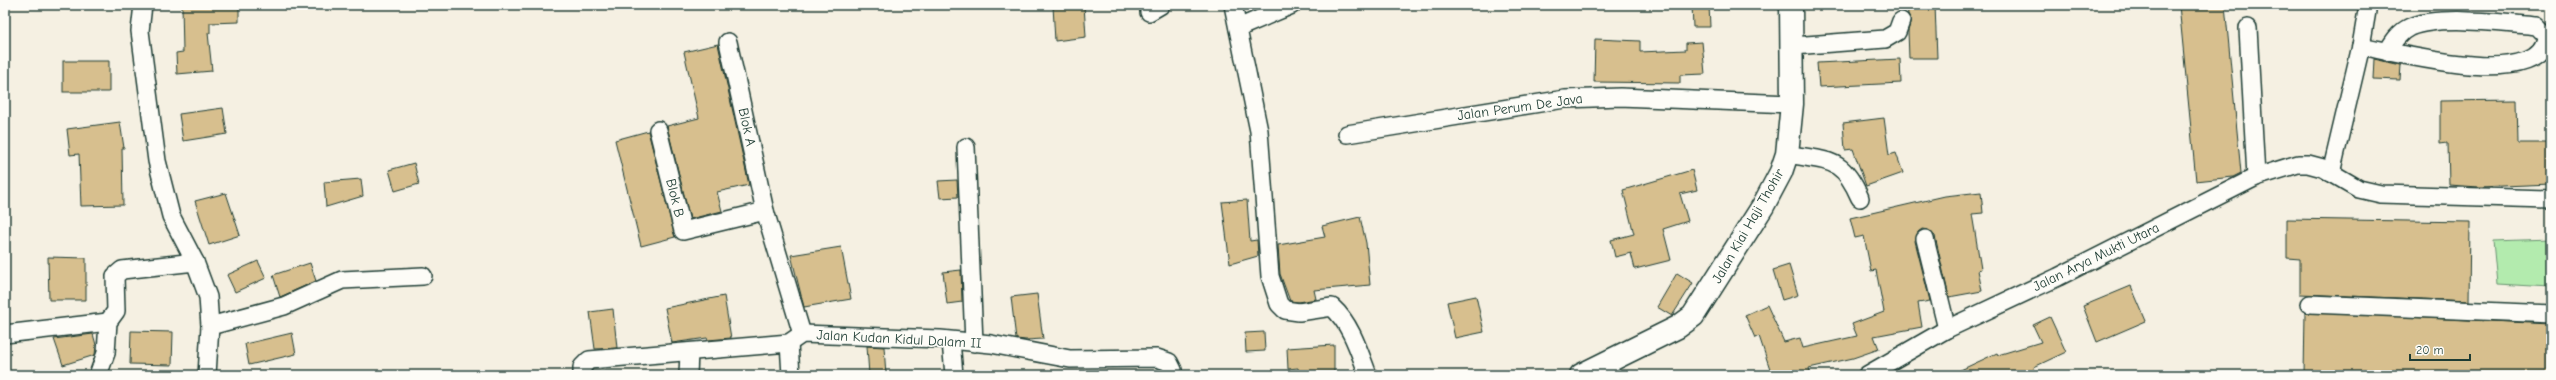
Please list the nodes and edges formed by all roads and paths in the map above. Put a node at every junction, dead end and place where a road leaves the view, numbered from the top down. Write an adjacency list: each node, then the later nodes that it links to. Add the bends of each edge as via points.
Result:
1 (143, 5): 24 (street, via 140,31 157,161 171,216)
2 (1233, 5): 7 (street)
3 (1292, 5): 7 (street)
4 (1791, 5): 10 (street, Jalan Kiai Haji Thohir)
5 (2368, 5): 11 (street)
6 (1901, 21): 10 (street, via 1897,32 1885,39)
7 (1238, 28): 43 (street, via 1259,131 1270,276 1279,304 1285,310 1299,312 1332,307 1340,313 1352,334)
8 (2248, 28): 19 (street)
9 (728, 42): 22 (street, Blok A)
10 (1793, 46): 13 (street, Jalan Kiai Haji Thohir)
11 (2361, 46): 12 (street); 18 (street)
12 (2387, 52): 12 (street, via 2395,38 2409,28 2428,22 2536,26 2546,36 2545,46 2537,56 2528,62 2519,63 2439,63)
13 (1792, 104): 15 (street, Jalan Perum De Java, via 1620,97 1565,99); 17 (street, Jalan Kiai Haji Thohir)
14 (658, 130): 22 (street, Blok B, via 683,231)
15 (1346, 134)
16 (966, 147): 34 (street)
17 (1787, 154): 20 (street, via 1842,167 1851,177); 44 (street, Jalan Kiai Haji Thohir, via 1781,172 1763,206 1693,316)
18 (2331, 173): 19 (street, Jalan Arya Mukti Utara, via 2318,166 2298,164); 21 (street, Jalan Arya Mukti Utara, via 2359,188 2381,194)
19 (2256, 177): 30 (street, Jalan Arya Mukti Utara)
20 (1860, 198)
21 (2551, 199)
22 (765, 211): 32 (street, Blok A)
23 (1925, 239): 30 (street)
24 (195, 262): 28 (street, via 122,270 116,276 116,311); 29 (street, via 208,297)
25 (423, 276): 29 (street, via 342,280 284,306)
26 (2310, 304): 27 (street)
27 (2551, 314)
28 (108, 322): 31 (street); 36 (street, via 106,353)
29 (210, 326): 37 (street)
30 (1947, 329): 45 (street, Jalan Arya Mukti Utara)
31 (5, 334)
32 (796, 339): 33 (street, Jalan Kudan Kidul Dalam II, via 874,335); 35 (street, Jalan Kudan Kidul Dalam II); 40 (street, Blok A)
33 (951, 341): 34 (street, Jalan Kudan Kidul Dalam II); 41 (street)
34 (974, 343): 42 (street, Jalan Kudan Kidul Dalam II, via 1070,359 1161,359 1169,362)
35 (689, 352): 38 (street, Jalan Kudan Kidul Dalam II, via 589,360 582,367); 39 (street)
36 (98, 375)
37 (207, 375)
38 (582, 375)
39 (688, 375)
40 (791, 375)
41 (954, 375)
42 (1173, 375)
43 (1368, 375)
44 (1581, 375)
45 (1867, 375)

